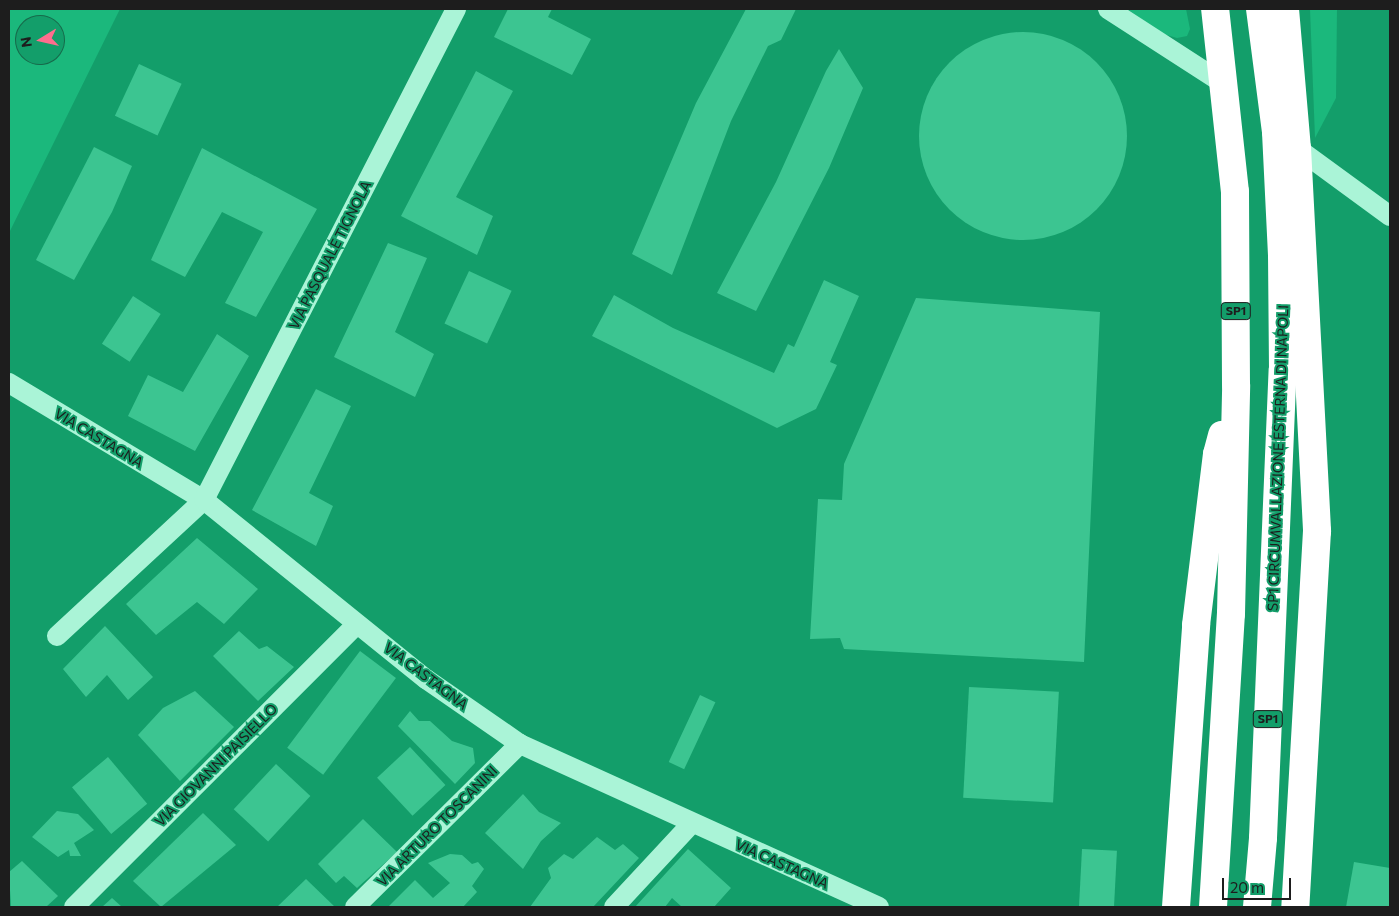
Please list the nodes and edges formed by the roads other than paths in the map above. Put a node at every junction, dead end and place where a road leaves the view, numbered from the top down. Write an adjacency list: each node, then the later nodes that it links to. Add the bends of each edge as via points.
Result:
1 (456, 9): 13 (street, VIA PASQUALE TIGNOLA)
2 (1108, 9): 8 (street)
3 (1260, 9): 7 (highway, SP1 CIRCUMVALLAZIONE ESTERNA DI NAPOLI / SP1)
4 (1276, 9): 7 (highway)
5 (1285, 9): 9 (highway)
6 (1214, 11): 8 (highway, SP1)
7 (1267, 52): 24 (highway, SP1 CIRCUMVALLAZIONE ESTERNA DI NAPOLI / SP1, via 1276,132 1283,369)
8 (1224, 84): 12 (highway, SP1, via 1235,192)
9 (1296, 148): 10 (street); 25 (highway, via 1317,531)
10 (1390, 216)
11 (9, 383): 13 (street, VIA CASTAGNA)
12 (1236, 385): 22 (highway, via 1217,454 1196,624); 23 (highway, SP1, via 1231,614)
13 (204, 500): 14 (street, VIA CASTAGNA); 15 (street)
14 (357, 624): 16 (street, VIA CASTAGNA, via 426,679); 18 (street, VIA GIOVANNI PAISIELLO)
15 (57, 636)
16 (520, 744): 17 (street, VIA CASTAGNA); 19 (street, VIA ARTURO TOSCANINI)
17 (691, 824): 20 (street); 21 (street, VIA CASTAGNA)
18 (74, 907)
19 (355, 907)
20 (614, 907)
21 (879, 907)
22 (1176, 907)
23 (1213, 907)
24 (1257, 907)
25 (1295, 907)

